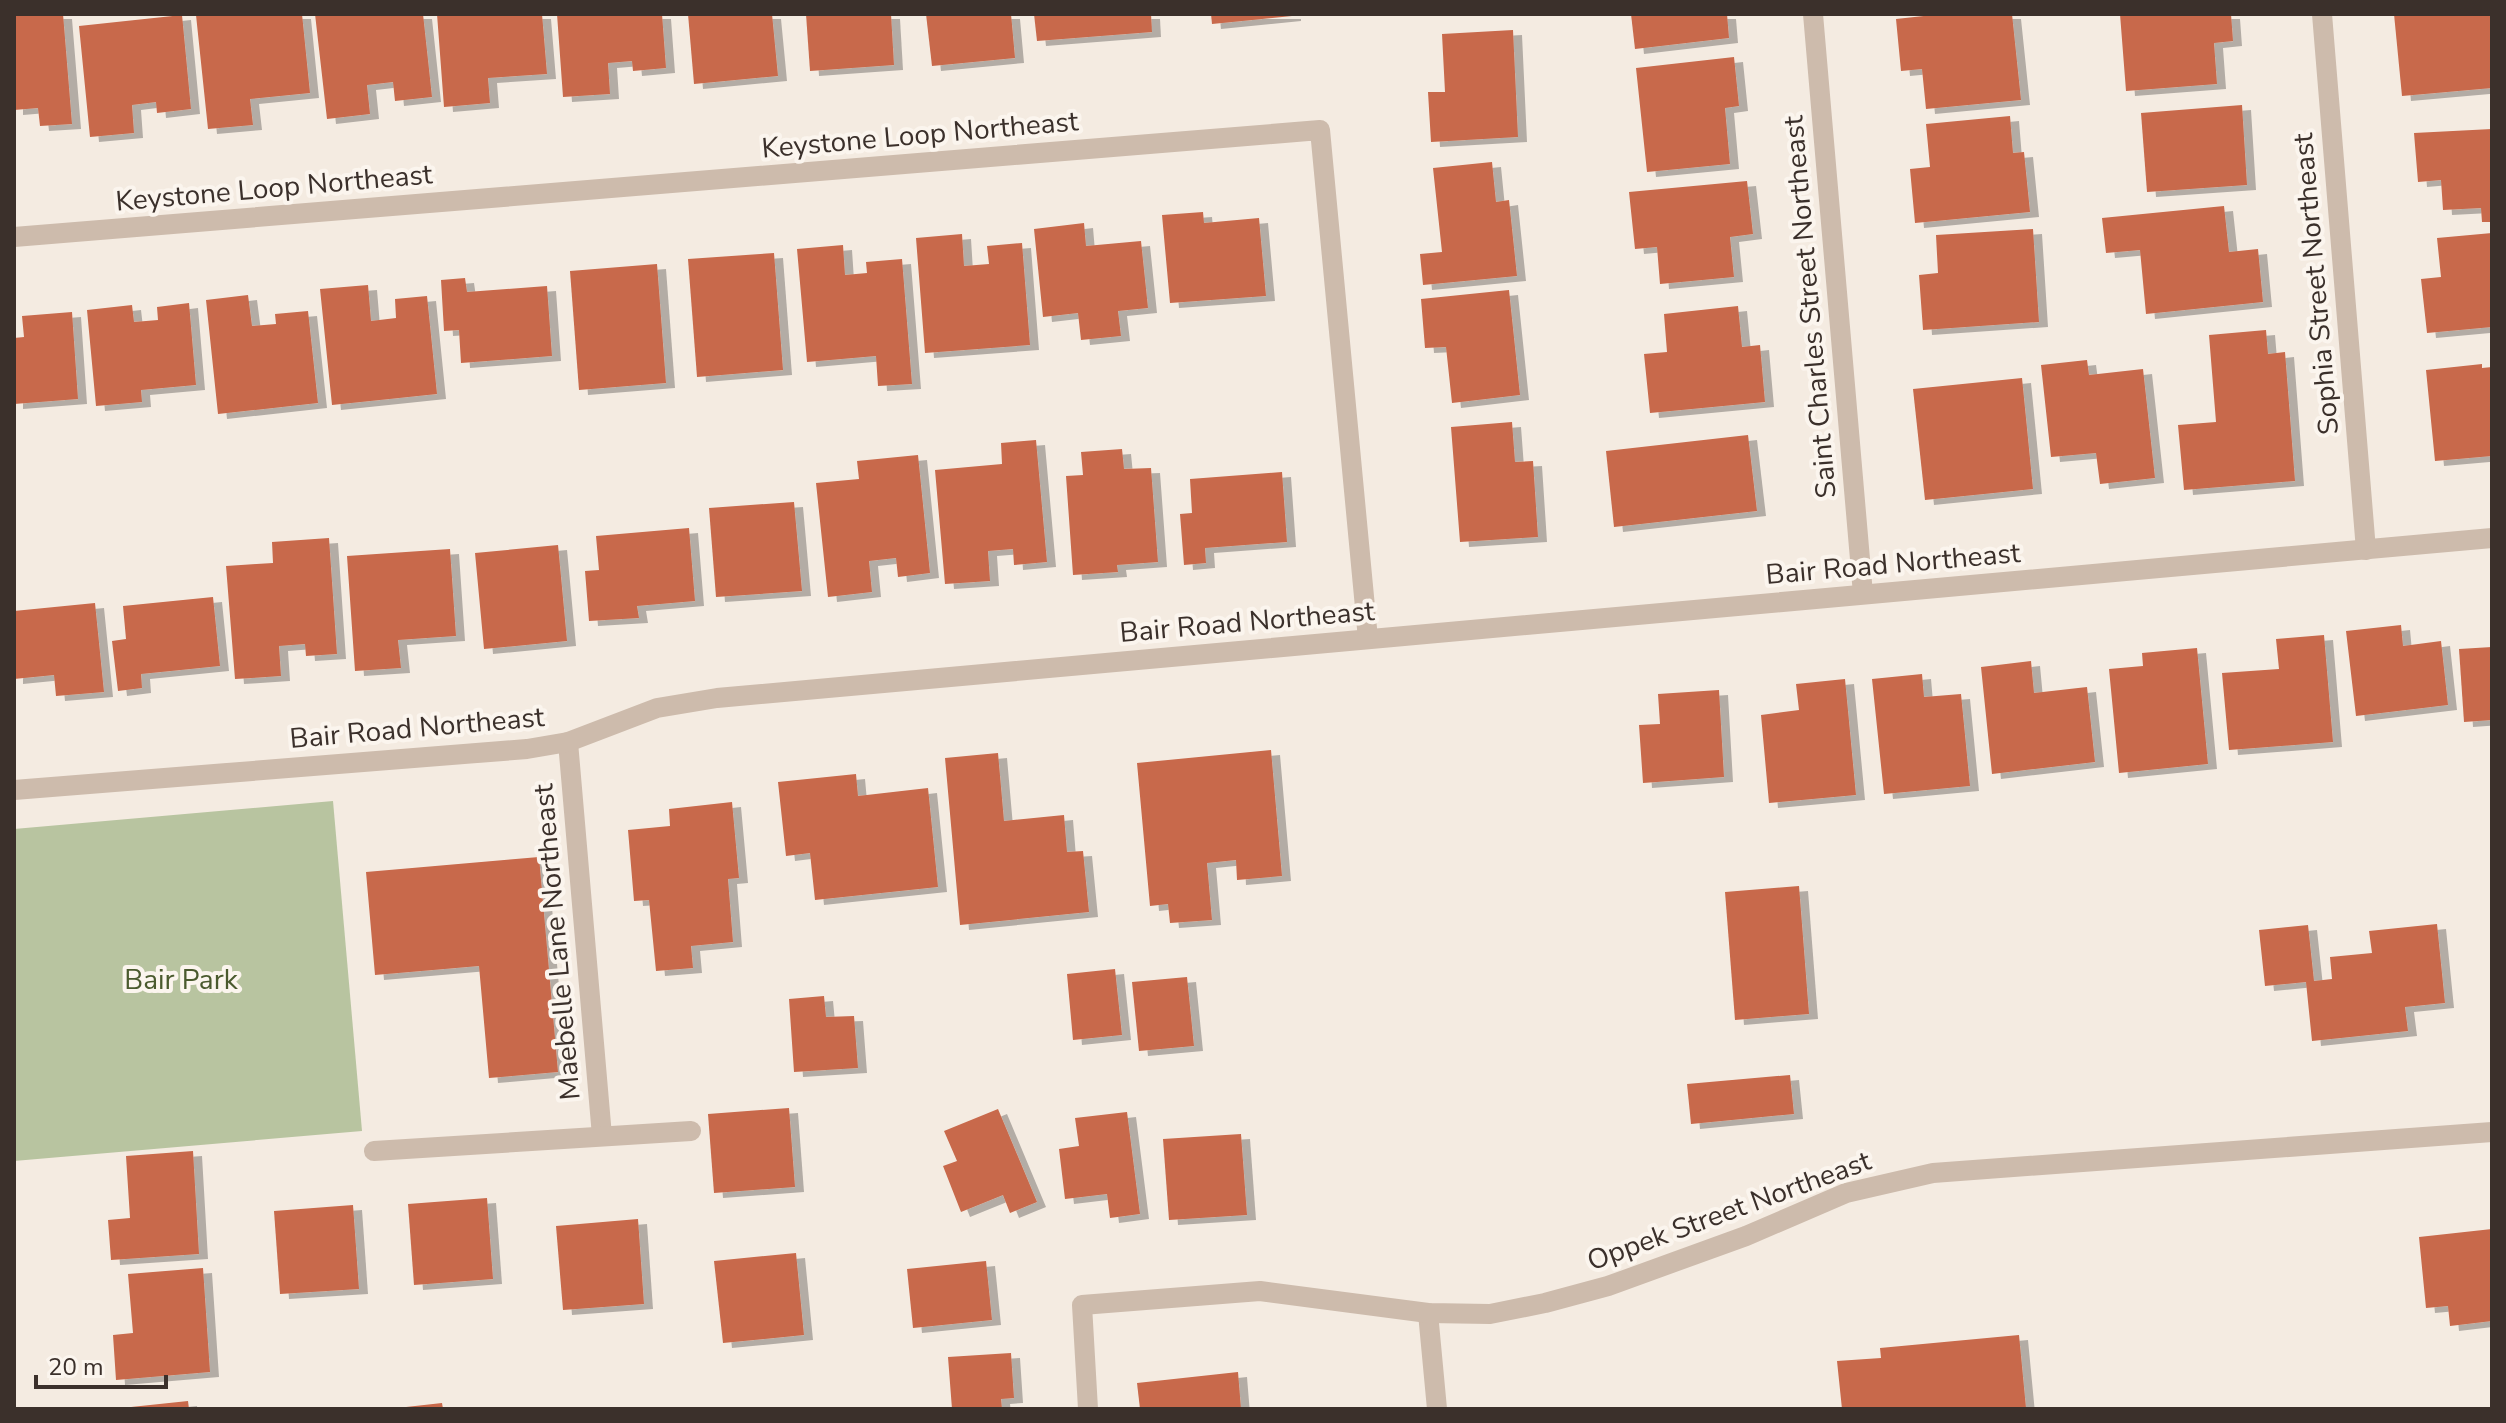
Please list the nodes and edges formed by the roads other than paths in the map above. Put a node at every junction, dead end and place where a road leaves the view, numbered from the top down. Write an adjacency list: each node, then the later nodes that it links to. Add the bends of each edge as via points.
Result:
1 (1813, 14): 6 (street, Saint Charles Street Northeast)
2 (2322, 14): 5 (street, Sophia Street Northeast)
3 (14, 237): 7 (street, Keystone Loop Northeast, via 1320,130)
4 (2492, 538): 5 (street, Bair Road Northeast)
5 (2366, 550): 6 (street, Bair Road Northeast)
6 (1863, 594): 7 (street, Bair Road Northeast)
7 (1368, 639): 8 (street, Bair Road Northeast, via 717,698 657,708)
8 (568, 742): 9 (street, Bair Road Northeast); 12 (street, Maebelle Lane Northeast)
9 (14, 790)
10 (691, 1131): 12 (street, Maebelle Lane Northeast)
11 (2492, 1132): 14 (street, Oppek Street Northeast, via 1933,1173 1846,1193 1608,1286 1490,1314)
12 (602, 1136): 13 (street, Maebelle Lane Northeast)
13 (374, 1151)
14 (1428, 1313): 15 (street, Oppek Street Northeast, via 1260,1291 1082,1305); 16 (street)
15 (1088, 1409)
16 (1437, 1409)

